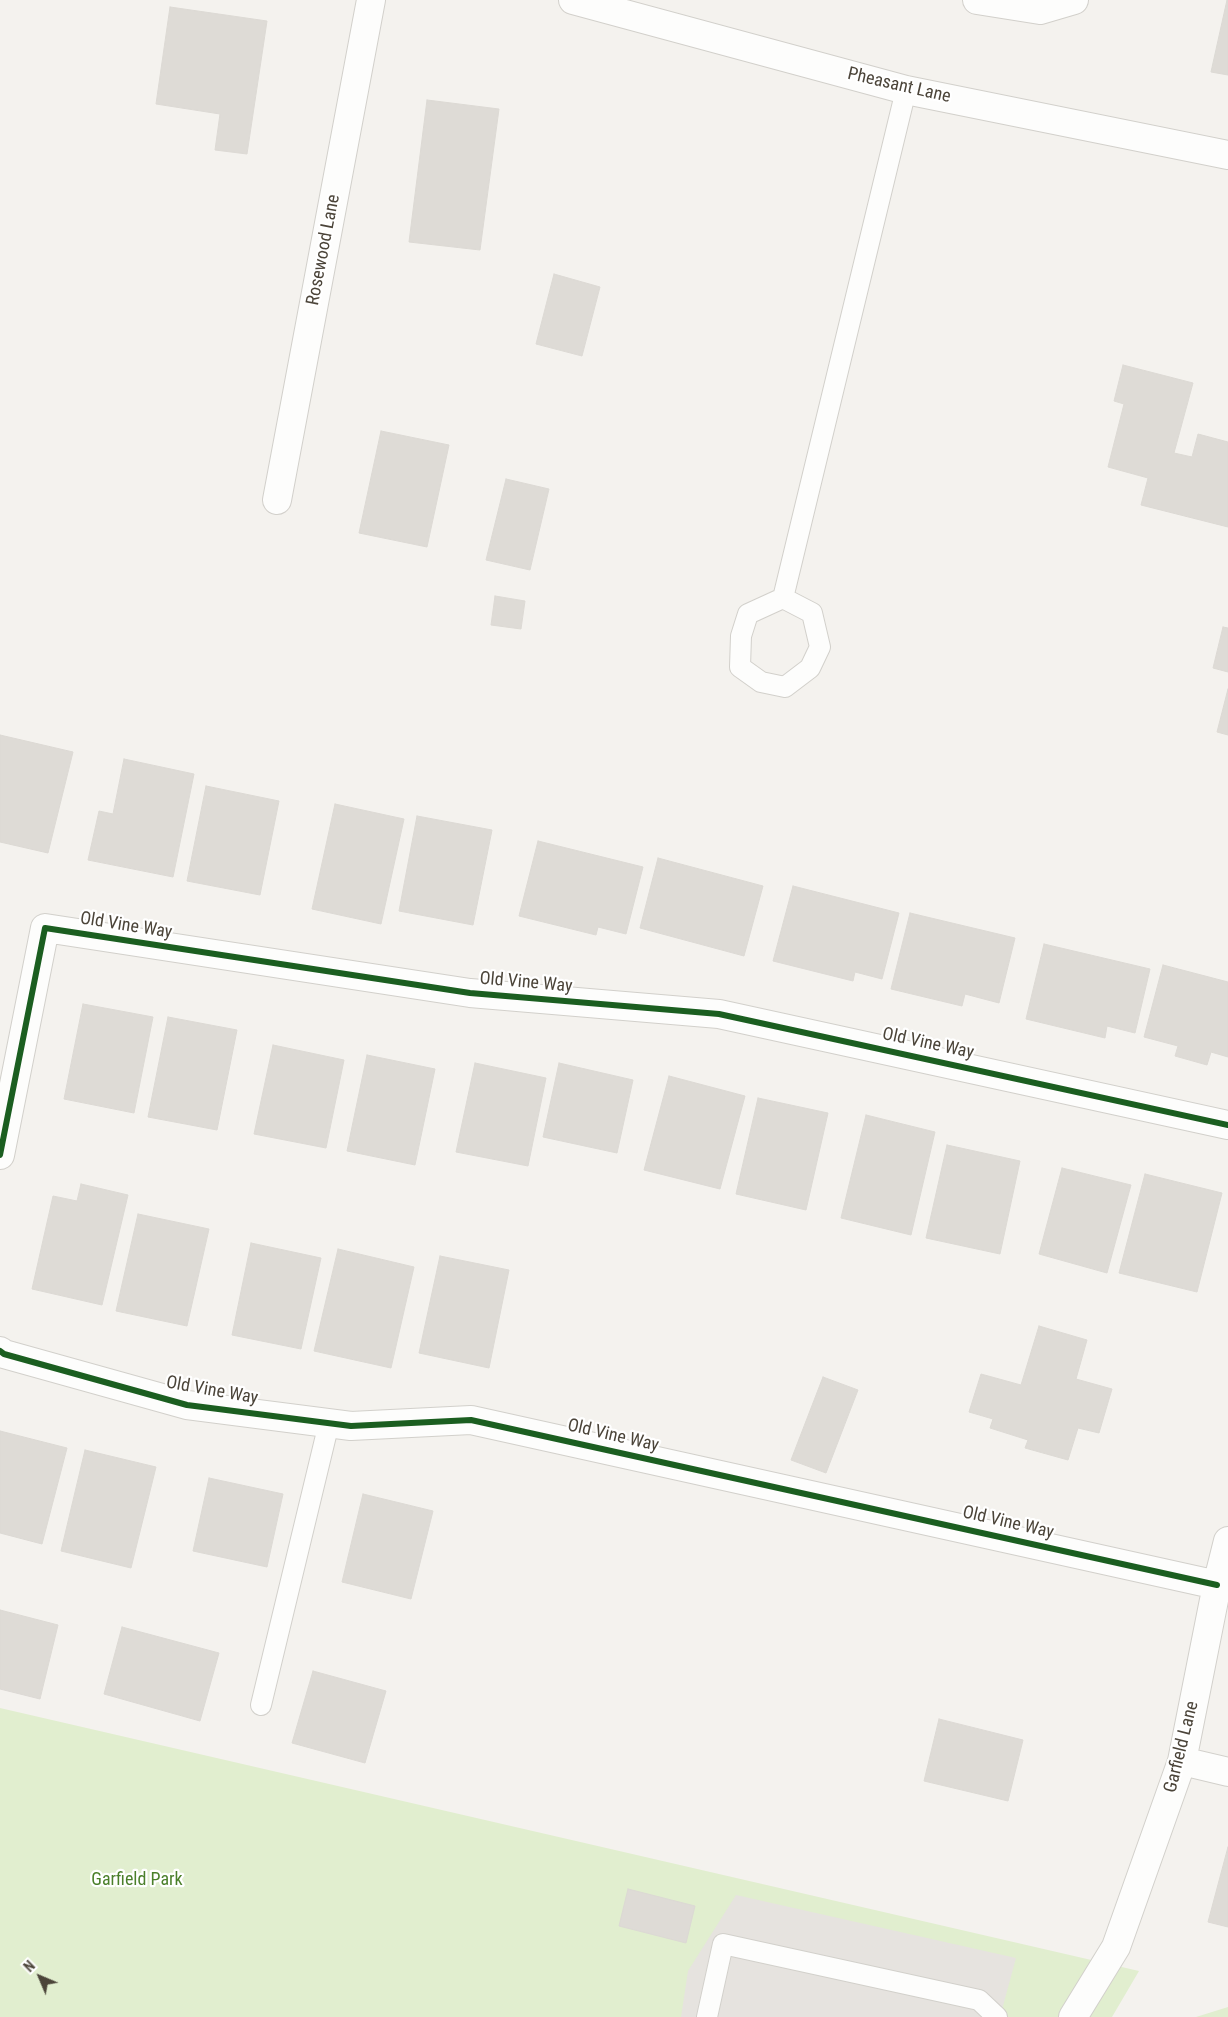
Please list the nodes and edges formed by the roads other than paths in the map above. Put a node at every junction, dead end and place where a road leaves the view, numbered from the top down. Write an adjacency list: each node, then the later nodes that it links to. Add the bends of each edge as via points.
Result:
1 (371, 0): 7 (street, Rosewood Lane)
2 (573, 0): 5 (street, Pheasant Lane)
3 (977, 0): 4 (street, via 1040,10)
4 (1074, 0)
5 (906, 90): 6 (street, Pheasant Lane); 8 (lane)
6 (1228, 155)
7 (277, 500)
8 (783, 598): 8 (lane, via 748,614 741,636 740,667 761,682 785,686 810,668 820,647 812,613)
9 (1228, 1125): 10 (street, Old Vine Way, via 719,1014 470,993 46,928)
10 (0, 1155)
11 (0, 1351): 12 (street, Old Vine Way, via 187,1405)
12 (329, 1423): 14 (street, Old Vine Way, via 351,1426 471,1420); 15 (lane)
13 (1228, 1541): 14 (street, Garfield Lane)
14 (1217, 1585): 16 (street, Garfield Lane)
15 (261, 1705)
16 (1182, 1761): 17 (street); 20 (street, Garfield Lane, via 1116,1947)
17 (1228, 1772)
18 (707, 2017): 19 (lane, via 722,1944 979,2000)
19 (997, 2017)
20 (1073, 2017)

